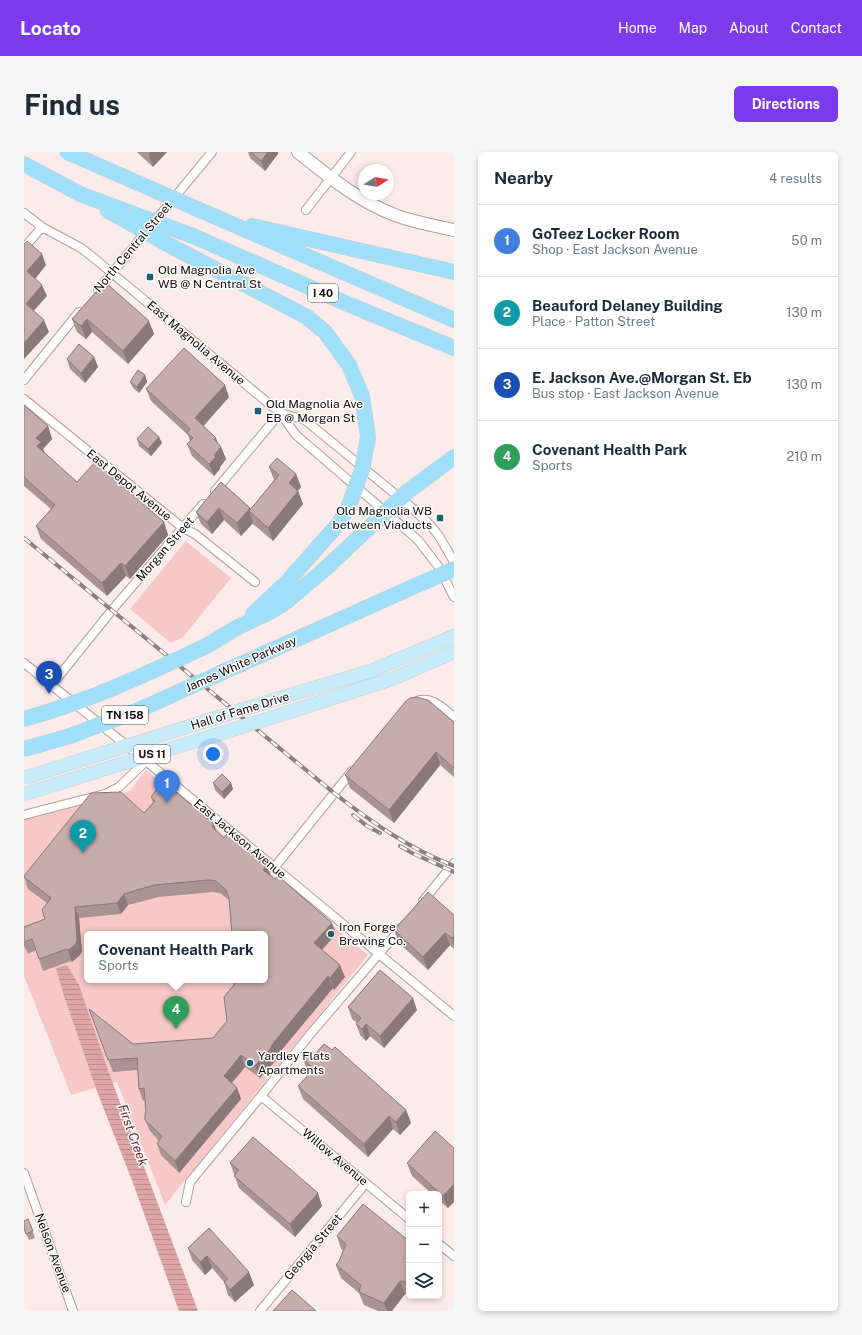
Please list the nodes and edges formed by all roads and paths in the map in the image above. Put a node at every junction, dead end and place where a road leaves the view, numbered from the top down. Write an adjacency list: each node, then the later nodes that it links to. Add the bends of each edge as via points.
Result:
1 (67, 152): 10 (highway, I 40, bridge)
2 (212, 152): 15 (street, North Central Street)
3 (298, 152): 6 (main road)
4 (351, 152): 6 (street)
5 (24, 164): 7 (highway, I 40)
6 (330, 178): 8 (street); 12 (main road, via 368,203 395,215)
7 (80, 194): 19 (highway, I 40, bridge, via 193,236); 29 (highway, bridge, via 122,220 307,317 325,332 349,365 362,396 368,437 362,470 348,508 339,523 287,582)
8 (306, 210)
9 (24, 214): 11 (street, East Magnolia Avenue)
10 (220, 220): 14 (highway); 18 (highway, I 40)
11 (42, 227): 13 (street); 15 (street, East Magnolia Avenue, via 81,248)
12 (454, 230)
13 (24, 248)
14 (454, 272)
15 (112, 273): 16 (street, North Central Street); 22 (street, East Magnolia Avenue)
16 (93, 296)
17 (84, 308): 20 (street)
18 (454, 320)
19 (454, 348)
20 (24, 380)
21 (24, 399): 24 (street, East Depot Avenue)
22 (280, 413): 24 (street, Morgan Street); 25 (street, East Magnolia Avenue, via 305,420 411,507 439,536); 28 (street, East Magnolia Avenue, via 296,435 418,540 438,566)
23 (454, 457): 29 (highway, bridge, via 407,492 286,602)
24 (183, 528): 27 (street, East Depot Avenue, via 195,534); 33 (street, Morgan Street)
25 (454, 562)
26 (454, 569): 37 (highway, James White Parkway / TN 158, bridge, via 141,709 70,736)
27 (256, 582)
28 (454, 597)
29 (238, 627): 36 (highway, TN 158, bridge, via 206,646 109,691)
30 (454, 636): 40 (main road, Hall of Fame Drive / US 11, bridge, via 371,671)
31 (454, 652): 41 (main road, Hall of Fame Drive / US 11, bridge, via 392,679)
32 (24, 664): 33 (street, East Jackson Avenue)
33 (51, 686): 38 (street, East Jackson Avenue)
34 (407, 706): 35 (street, via 412,702 427,700 436,703)
35 (454, 717)
36 (24, 719)
37 (24, 749)
38 (146, 761): 42 (street, via 119,787 105,794); 44 (street, East Jackson Avenue)
39 (359, 763): 44 (street)
40 (24, 778)
41 (24, 794)
42 (24, 815)
43 (454, 863): 45 (street)
44 (274, 868): 47 (street, East Jackson Avenue)
45 (418, 907)
46 (408, 919): 47 (street)
47 (379, 954): 48 (street, East Jackson Avenue); 49 (street)
48 (454, 1016)
49 (261, 1096): 51 (street, Willow Avenue); 52 (street, via 190,1182)
50 (24, 1173): 56 (street, Nelson Avenue)
51 (366, 1183): 53 (street, Willow Avenue); 57 (street, Georgia Street)
52 (186, 1202)
53 (406, 1216)
54 (442, 1246): 55 (street)
55 (454, 1256)
56 (73, 1311)
57 (260, 1311)

